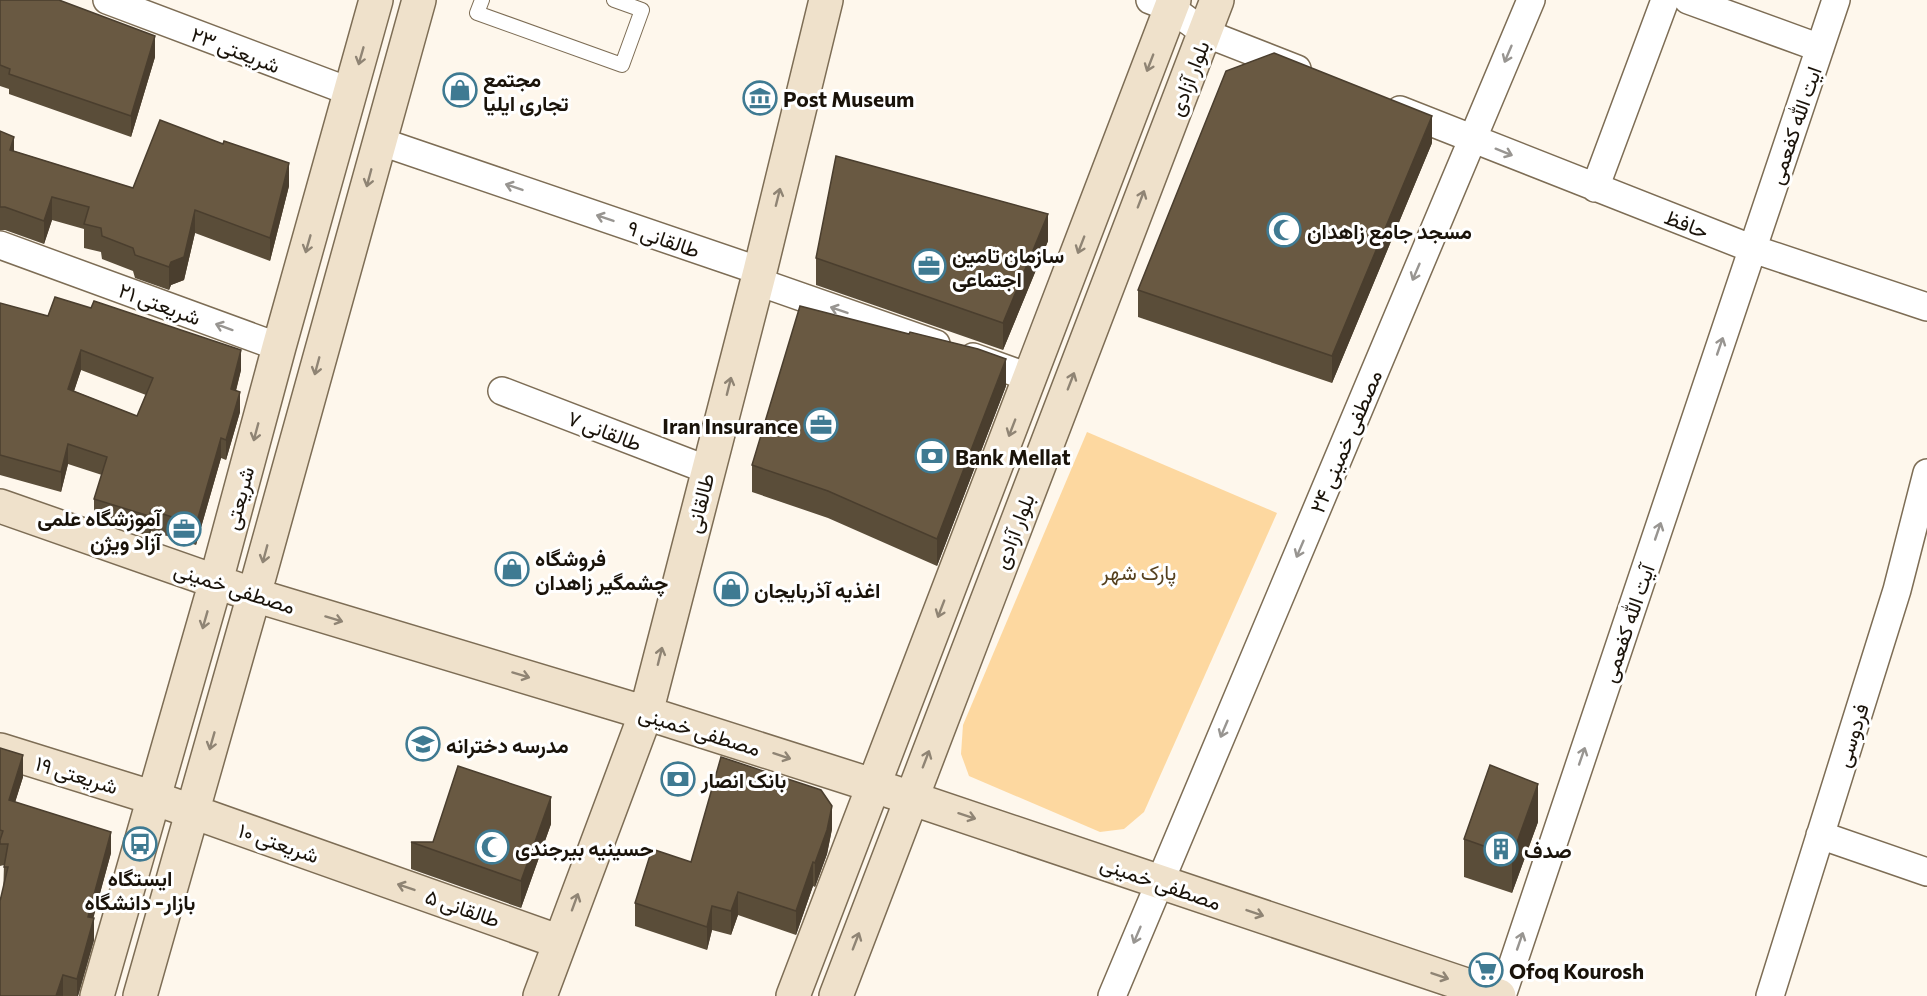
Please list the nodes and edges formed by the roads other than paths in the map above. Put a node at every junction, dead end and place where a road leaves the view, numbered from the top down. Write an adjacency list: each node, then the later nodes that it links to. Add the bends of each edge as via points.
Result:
1 (376, 0): 16 (main road, شریعتی, one-way to 16)
2 (419, 0): 19 (main road, شریعتی)
3 (482, 0): 4 (lane, via 477,13 622,65 642,10)
4 (614, 0)
5 (826, 0): 23 (main road, طالقانی, one-way to 5)
6 (1218, 0): 13 (main road, بلوار آزادی)
7 (1531, 0): 18 (street, مصطفی خمینی ۲۴, one-way to 18)
8 (1665, 0): 20 (street)
9 (1688, 0): 14 (street)
10 (1836, 0): 14 (street, ایت الله کفعمی)
11 (114, 3): 16 (street, شریعتی ۲۳)
12 (1165, 3): 13 (street); 26 (main road, بلوار آزادی, one-way to 26)
13 (1205, 33): 15 (street); 36 (main road, بلوار آزادی, one-way to 13)
14 (1820, 48): 22 (street, ایت الله کفعمی)
15 (1316, 77)
16 (351, 92): 25 (main road, شریعتی, one-way to 25)
17 (1372, 99): 18 (street, حافظ)
18 (1461, 135): 20 (street, حافظ, one-way to 20); 42 (street, مصطفی خمینی ۲۴, one-way to 42)
19 (379, 141): 23 (street, طالقانی ۹, one-way to 19); 32 (main road, شریعتی, one-way to 32)
20 (1595, 188): 22 (street, حافظ)
21 (0, 245): 25 (street, شریعتی ۲۱, one-way to 21)
22 (1753, 249): 24 (street, حافظ); 50 (street, آیت الله کفعمی, one-way to 22)
23 (758, 276): 26 (street, طالقانی ۹, one-way to 23); 28 (main road, طالقانی, one-way to 23)
24 (1927, 307)
25 (279, 346): 31 (main road, شریعتی, one-way to 31)
26 (1031, 378): 35 (main road, بلوار آزادی, one-way to 35)
27 (502, 391): 28 (street, طالقانی ۷)
28 (708, 470): 33 (main road, طالقانی, one-way to 28)
29 (1927, 473): 39 (street, فردوسی, via 1897,590)
30 (0, 506): 31 (main road, مصطفی خمینی)
31 (216, 581): 32 (main road, مصطفی خمینی); 37 (main road, شریعتی, one-way to 37)
32 (254, 595): 33 (main road, مصطفی خمینی, one-way to 33); 38 (main road, شریعتی, one-way to 38)
33 (646, 713): 35 (main road, مصطفی خمینی, one-way to 35); 43 (main road, طالقانی, one-way to 33)
34 (0, 750): 37 (main road, شریعتی ۱۹)
35 (872, 785): 36 (main road, مصطفی خمینی); 47 (main road, بلوار آزادی)
36 (911, 797): 42 (main road, مصطفی خمینی, one-way to 42); 48 (main road, بلوار آزادی, one-way to 36)
37 (154, 798): 38 (main road, شریعتی ۱۹); 44 (main road, شریعتی)
38 (192, 812): 41 (main road, شریعتی ۱۰); 45 (main road, شریعتی)
39 (1820, 835): 40 (street); 51 (street, فردوسی)
40 (1927, 872)
41 (365, 873): 43 (main road, طالقانی ۵, one-way to 41)
42 (1160, 881): 49 (street, مصطفی خمینی ۲۴, one-way to 49); 50 (main road, مصطفی خمینی, one-way to 50)
43 (560, 942): 46 (main road, طالقانی)
44 (97, 996)
45 (140, 996)
46 (540, 996)
47 (793, 996)
48 (836, 996)
49 (1112, 996)
50 (1501, 996)
51 (1770, 996)

